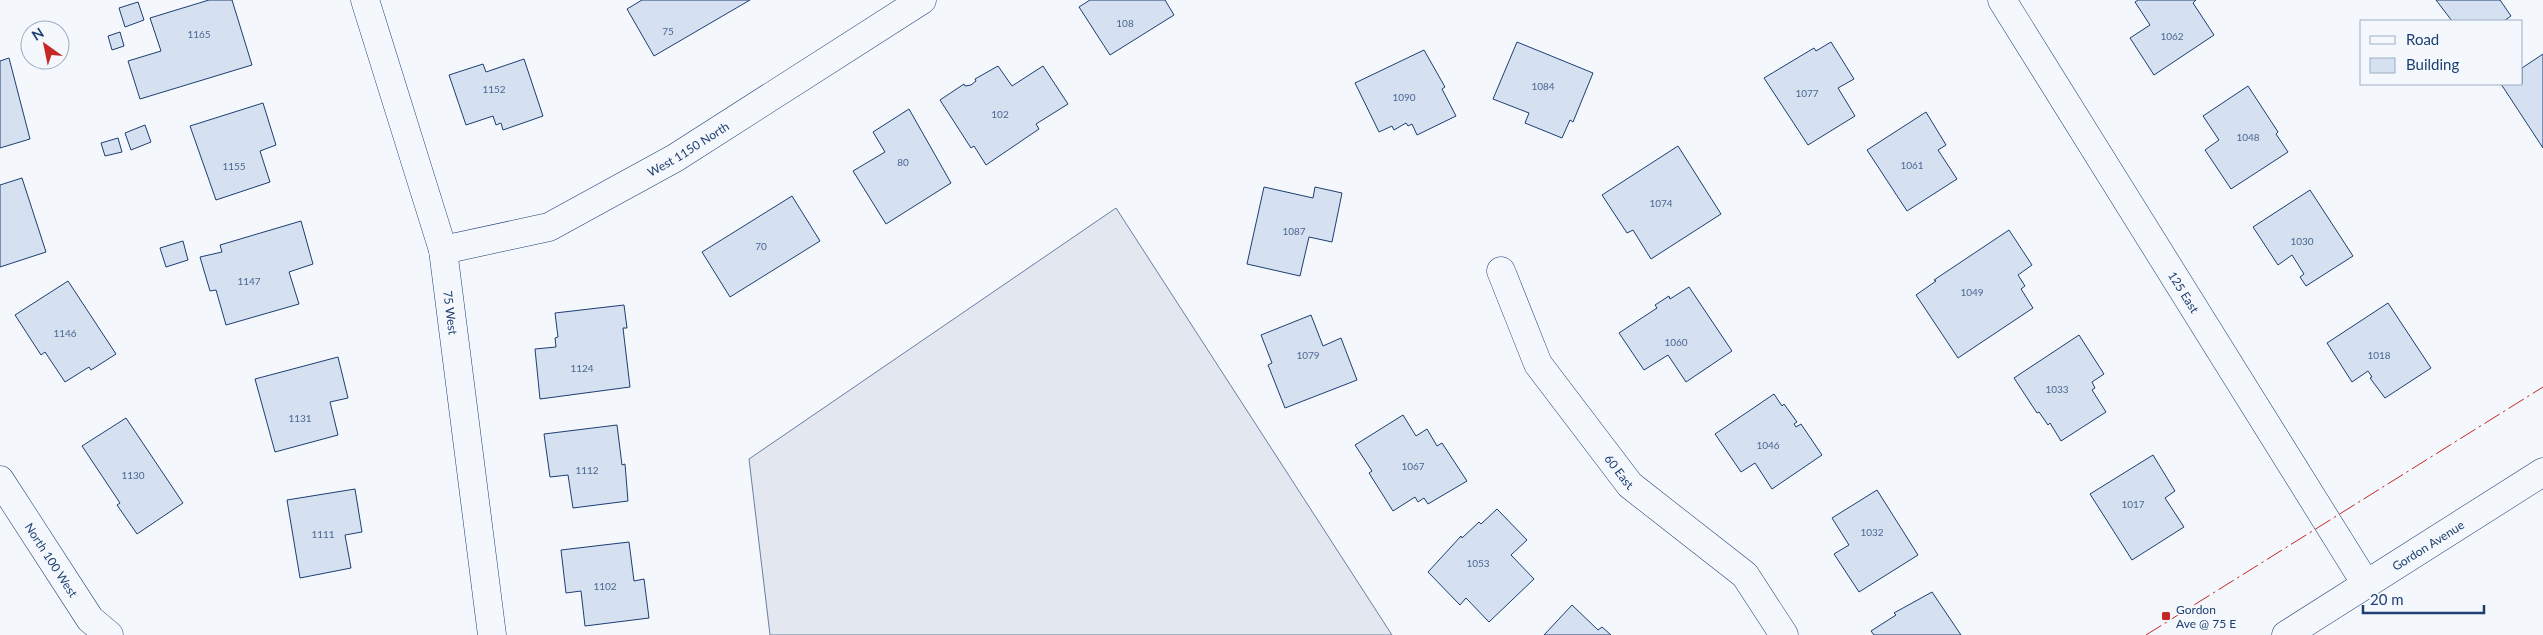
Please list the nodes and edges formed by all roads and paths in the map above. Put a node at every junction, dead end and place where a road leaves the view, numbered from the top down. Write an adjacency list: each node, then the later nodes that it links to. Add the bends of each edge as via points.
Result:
1 (365, 0): 4 (street, 75 West)
2 (2002, 0): 8 (street, 125 East)
3 (914, 2): 4 (street, West 1150 North, via 675,158 550,227)
4 (443, 250): 10 (street, 75 West)
5 (1501, 271): 11 (street, 60 East, via 1538,364 1630,485 1744,576)
6 (2543, 472): 8 (street, Gordon Avenue)
7 (0, 480): 9 (street, North 100 West, via 90,619)
8 (2366, 584): 12 (street, Gordon Avenue)
9 (109, 635)
10 (492, 635)
11 (1784, 635)
12 (2286, 635)

